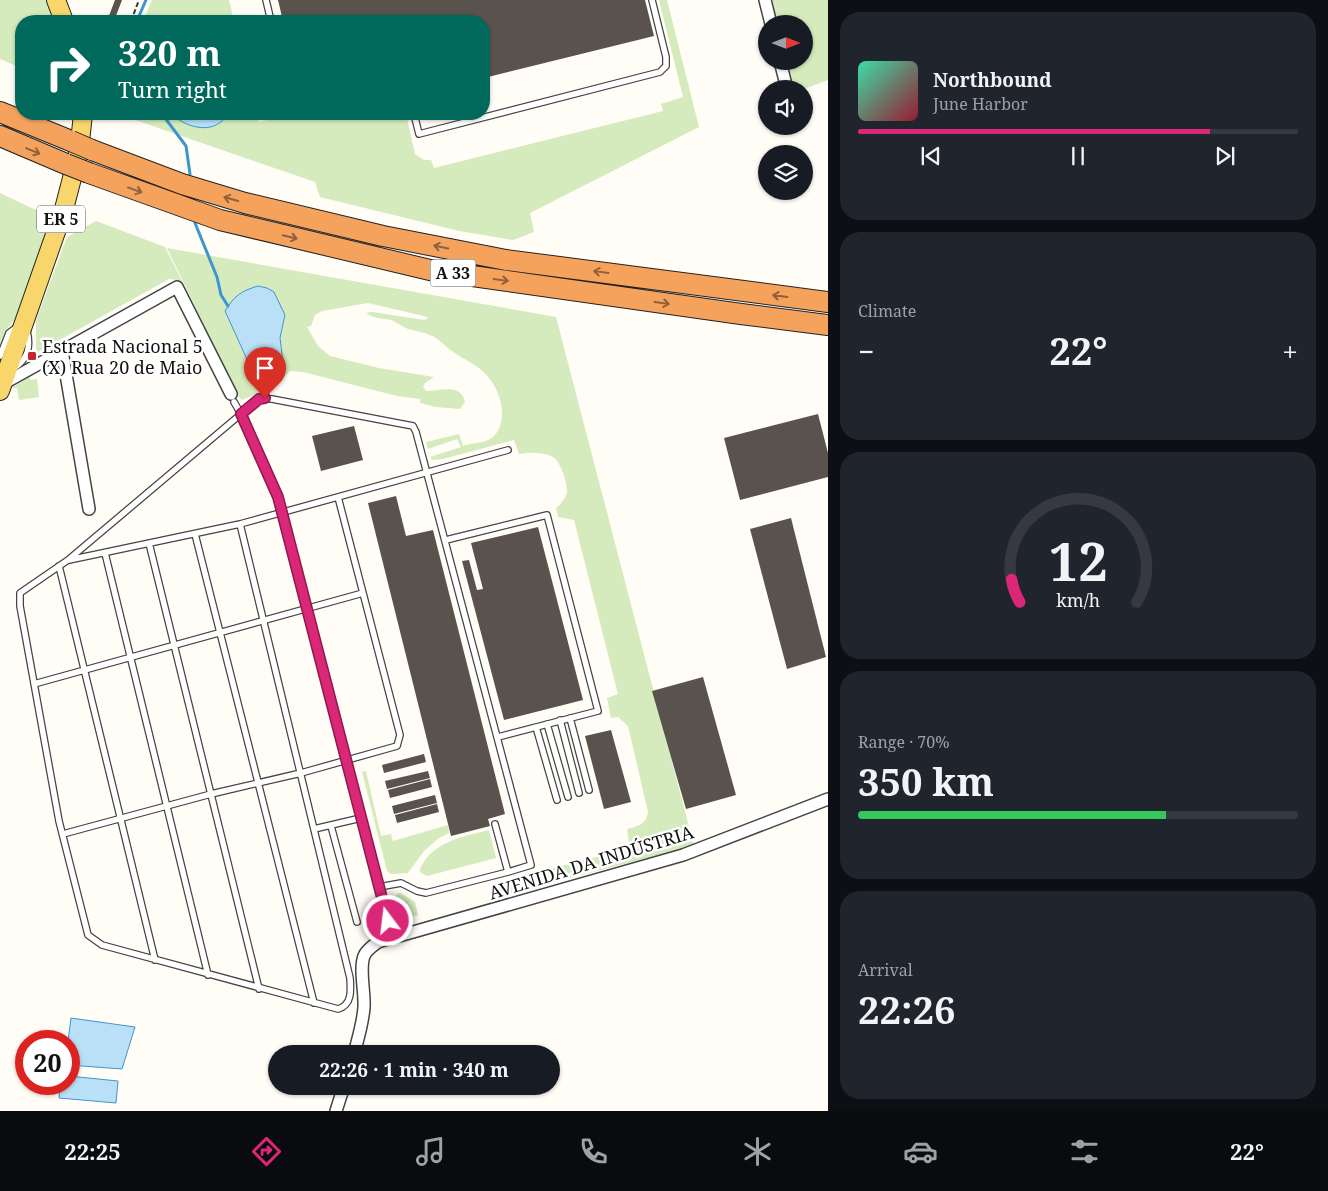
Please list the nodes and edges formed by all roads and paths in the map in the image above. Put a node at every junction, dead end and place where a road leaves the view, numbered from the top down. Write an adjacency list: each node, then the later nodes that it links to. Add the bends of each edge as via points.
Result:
1 (56, 0): 6 (main road)
2 (139, 0): 7 (path)
3 (266, 0): 8 (lane)
4 (652, 0): 11 (lane, via 666,57 666,66 660,72)
5 (765, 0): 9 (street)
6 (62, 15)
7 (133, 15)
8 (270, 15)
9 (769, 15)
10 (0, 112): 12 (highway, A 33, one-way to 10, bridge)
11 (490, 116)
12 (15, 118)
13 (20, 120): 18 (highway, A 33, one-way to 13, bridge, via 506,260 384,236 195,188)
14 (82, 120): 21 (main road, ER 5, via 69,193)
15 (416, 120): 16 (lane, via 419,134)
16 (473, 120)
17 (0, 136): 19 (highway, A 33, one-way to 19, bridge, via 89,173 220,220 430,270)
18 (828, 302)
19 (828, 325)
20 (62, 351): 21 (street); 22 (street, via 178,287); 27 (street)
21 (2, 376)
22 (232, 398): 23 (lane)
23 (241, 414): 25 (lane, via 259,399 272,399 413,426); 28 (lane); 34 (lane)
24 (508, 450): 25 (lane)
25 (428, 472): 26 (lane); 31 (lane)
26 (338, 497): 28 (lane); 36 (lane)
27 (89, 509)
28 (282, 513): 29 (lane); 37 (lane)
29 (240, 524): 30 (lane); 38 (lane)
30 (195, 534): 32 (lane); 39 (lane)
31 (446, 540): 44 (lane, via 547,515 598,711); 48 (lane)
32 (149, 543): 33 (lane); 40 (lane)
33 (105, 553): 34 (lane); 41 (lane)
34 (68, 560): 35 (lane)
35 (59, 566): 42 (lane); 43 (lane, via 20,593)
36 (363, 593): 37 (lane); 49 (lane, via 400,735 397,746)
37 (307, 608): 38 (lane); 49 (lane)
38 (264, 620): 39 (lane); 50 (lane)
39 (220, 632): 40 (lane); 51 (lane)
40 (174, 645): 41 (lane); 54 (lane)
41 (130, 657): 42 (lane); 58 (lane)
42 (85, 670): 43 (lane); 59 (lane)
43 (34, 684): 64 (lane)
44 (570, 718): 45 (lane); 52 (lane)
45 (560, 720): 46 (lane); 53 (lane)
46 (547, 724): 47 (lane); 55 (lane)
47 (536, 726): 48 (lane); 57 (lane)
48 (498, 737): 65 (lane, via 532,865)
49 (347, 761): 50 (lane); 60 (lane)
50 (300, 773): 51 (lane); 63 (lane)
51 (258, 784): 54 (lane); 72 (lane)
52 (589, 790)
53 (579, 793)
54 (211, 794): 58 (lane); 71 (lane)
55 (568, 797)
56 (828, 799): 68 (street, AVENIDA DA INDÚSTRIA, via 683,854)
57 (557, 800)
58 (167, 806): 59 (lane); 70 (lane)
59 (121, 818): 64 (lane); 69 (lane)
60 (361, 818): 62 (lane); 66 (lane)
61 (495, 824): 65 (lane)
62 (331, 826): 63 (lane); 67 (lane)
63 (314, 829): 72 (lane, via 351,993 344,1008)
64 (63, 834): 69 (lane, via 88,936 102,945)
65 (508, 872): 66 (lane, via 426,893 402,883)
66 (380, 887): 68 (lane)
67 (358, 922)
68 (393, 938): 73 (street, AVENIDA DA INDÚSTRIA, via 378,942 364,955 364,1008)
69 (155, 960): 70 (lane)
70 (208, 974): 71 (lane)
71 (259, 989): 72 (lane)
72 (314, 1003)
73 (357, 1045)
74 (341, 1095): 75 (street)
75 (336, 1111)

